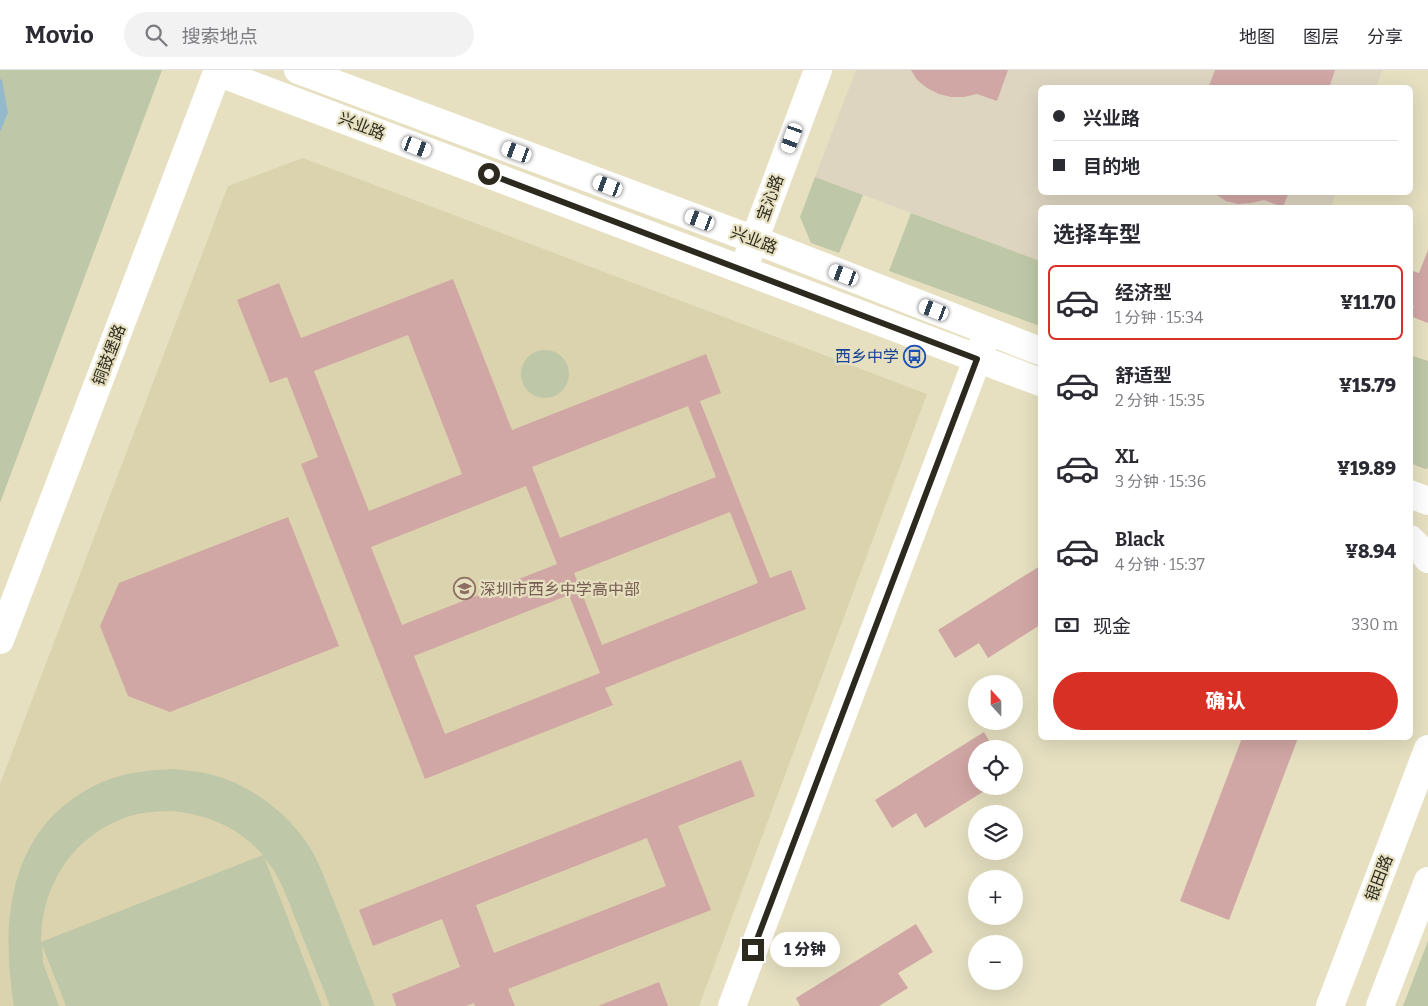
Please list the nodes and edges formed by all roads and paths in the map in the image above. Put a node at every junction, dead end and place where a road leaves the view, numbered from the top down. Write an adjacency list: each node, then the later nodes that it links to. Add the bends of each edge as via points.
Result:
1 (298, 70): 4 (main road, 兴业路)
2 (818, 70): 4 (main road, 宝沁路)
3 (218, 71): 5 (main road, 兴业路); 18 (main road, 铜鼓堡路)
4 (754, 240): 5 (main road, 宝沁路); 6 (main road, 兴业路)
5 (743, 270): 8 (main road, 兴业路)
6 (988, 331): 7 (main road, 兴业路); 8 (main road)
7 (1038, 350)
8 (977, 359): 9 (main road, 兴业路); 21 (main road)
9 (1038, 381)
10 (1413, 488): 11 (main road)
11 (1428, 488)
12 (1413, 495): 13 (main road)
13 (1428, 501)
14 (1413, 526): 15 (main road)
15 (1428, 532)
16 (1413, 543): 17 (main road)
17 (1428, 559)
18 (0, 640)
19 (1428, 749): 22 (main road, 银田路)
20 (1428, 881): 23 (main road)
21 (732, 1006)
22 (1330, 1006)
23 (1380, 1006)

